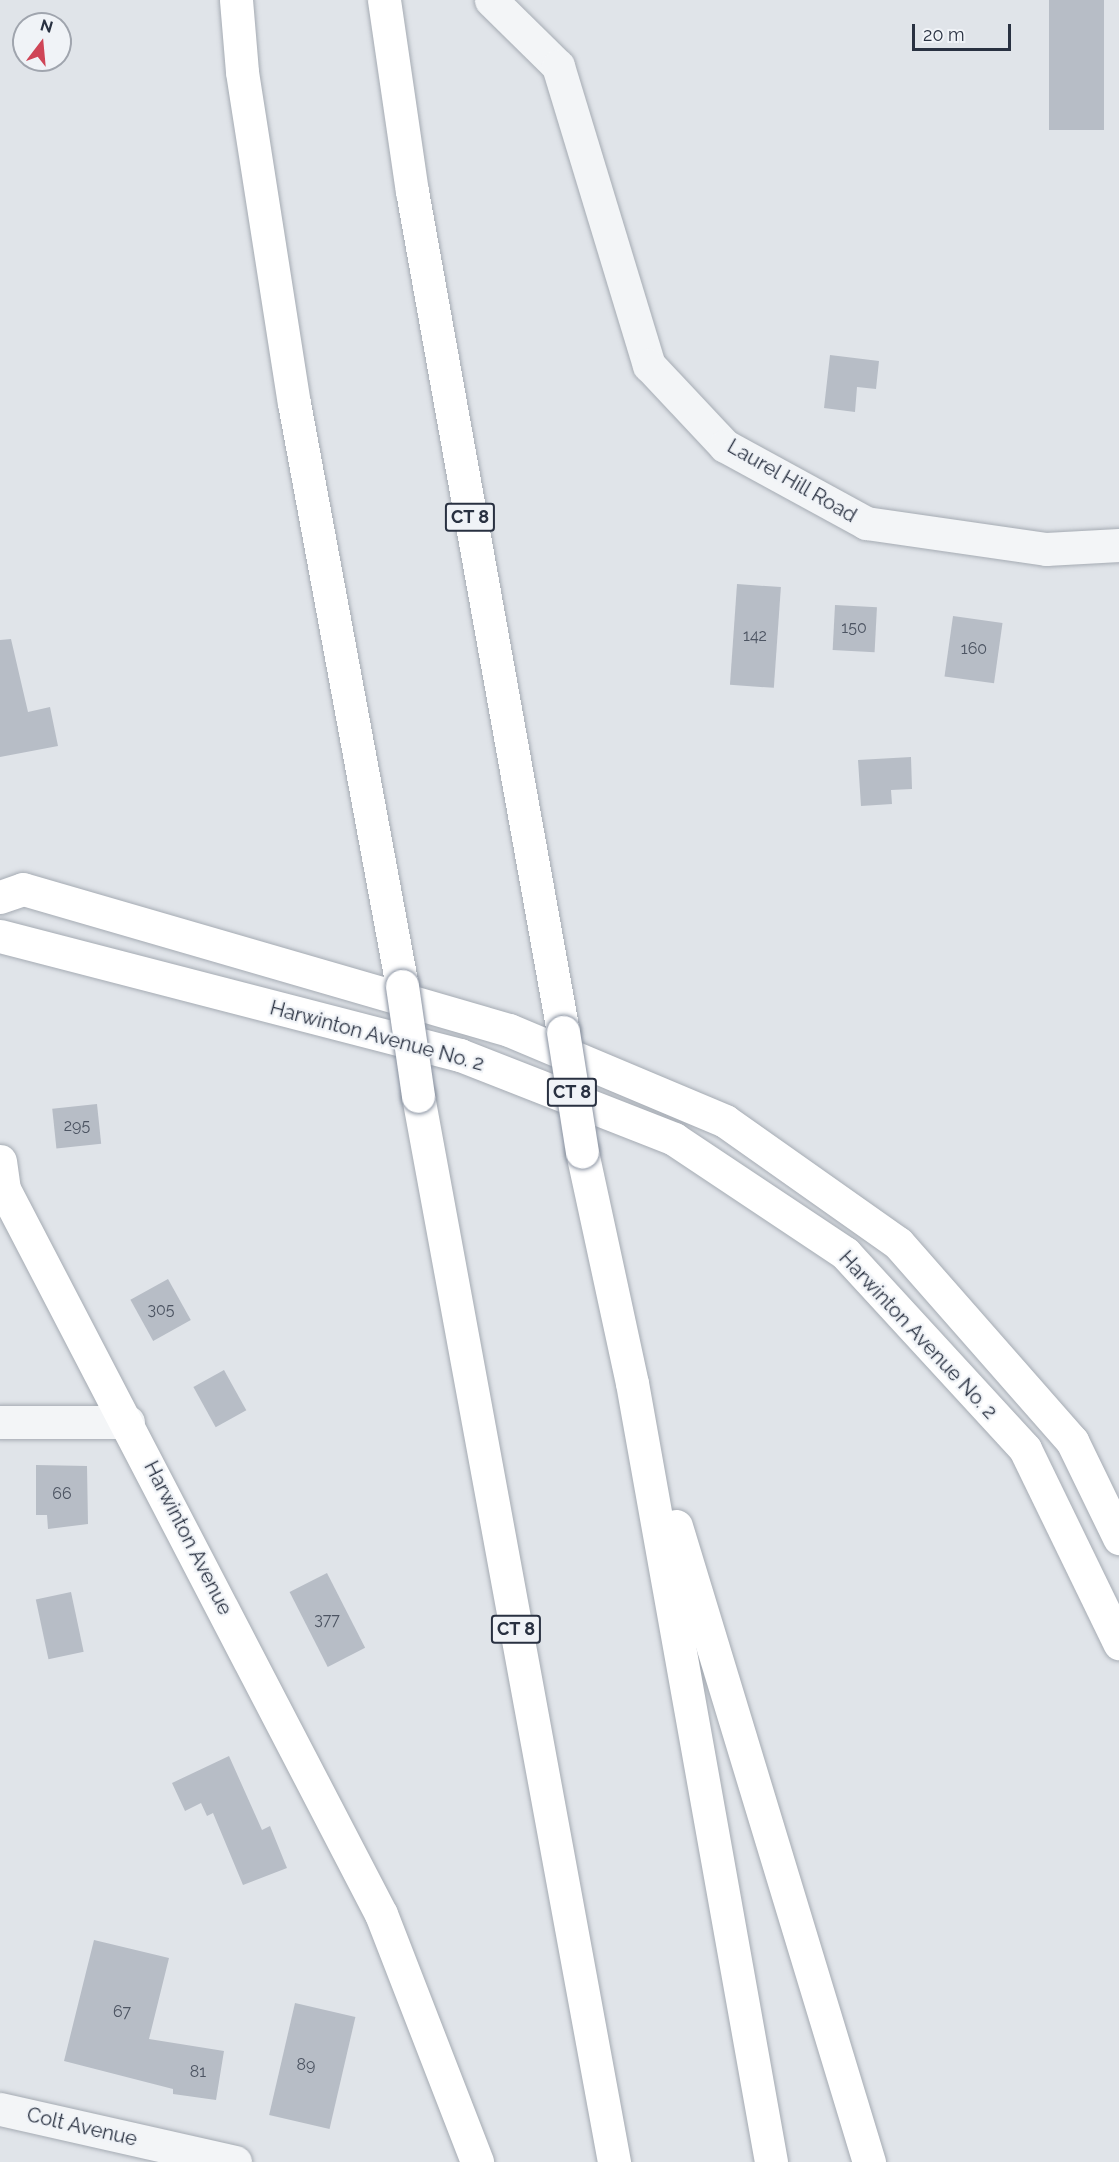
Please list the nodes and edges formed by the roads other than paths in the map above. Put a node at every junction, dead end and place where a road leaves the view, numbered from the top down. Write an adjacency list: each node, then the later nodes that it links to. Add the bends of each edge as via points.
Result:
1 (236, 0): 16 (main road, CT 8, bridge, via 242,72 294,404)
2 (384, 0): 8 (main road, CT 8, bridge, via 412,191 582,1152)
3 (491, 0): 4 (street, Laurel Hill Road, via 558,66 650,365 725,446 866,523 1046,549)
4 (1119, 544)
5 (0, 897): 11 (main road, Harwinton Avenue No. 2, via 23,889 509,1030 725,1121 898,1243 1072,1441)
6 (0, 936): 12 (main road, Harwinton Avenue No. 2, via 460,1055 674,1139 844,1253 1025,1449)
7 (0, 1161): 10 (main road, Harwinton Avenue, via 4,1189)
8 (632, 1383): 17 (main road, CT 8); 18 (main road)
9 (0, 1422): 10 (street)
10 (128, 1422): 15 (main road, Harwinton Avenue, via 381,1914)
11 (1119, 1538)
12 (1119, 1643)
13 (0, 2109): 14 (street, Colt Avenue)
14 (235, 2162)
15 (477, 2162)
16 (614, 2162)
17 (771, 2162)
18 (869, 2162)

